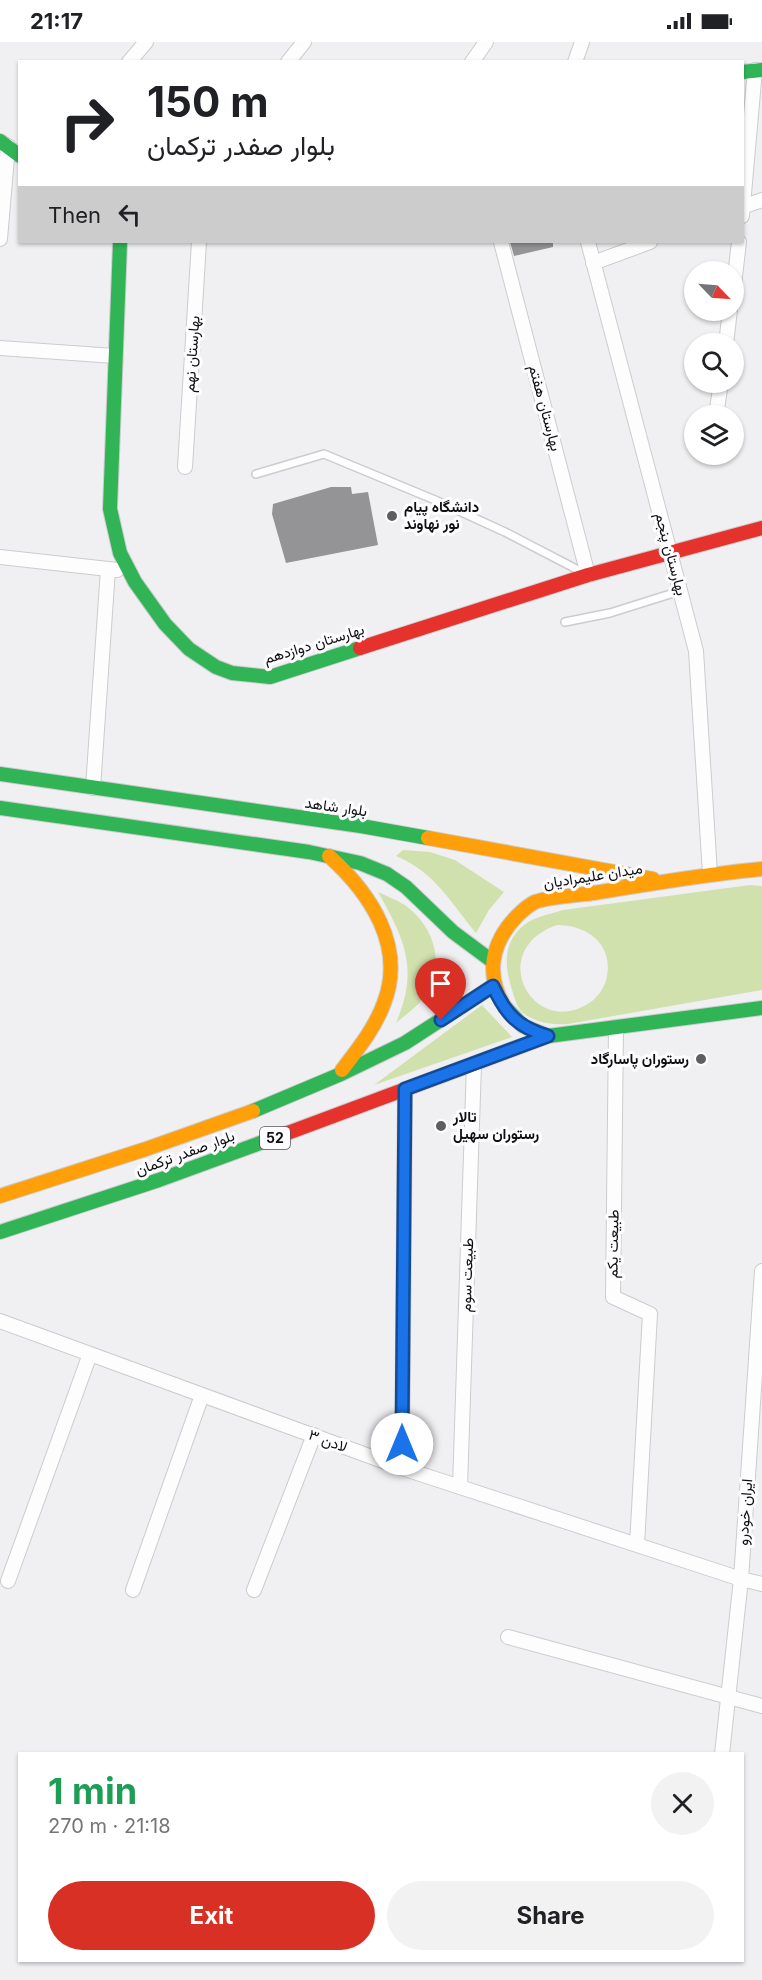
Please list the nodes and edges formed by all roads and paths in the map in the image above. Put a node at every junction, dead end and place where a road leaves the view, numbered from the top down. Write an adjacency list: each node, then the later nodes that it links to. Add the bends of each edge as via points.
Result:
1 (304, 42): 6 (street)
2 (486, 42): 7 (street)
3 (582, 42): 8 (street)
4 (140, 44): 5 (street)
5 (130, 60)
6 (290, 60)
7 (473, 60)
8 (576, 60)
9 (753, 71): 11 (street)
10 (9, 144): 14 (street)
11 (744, 196)
12 (762, 200): 13 (street)
13 (744, 209)
14 (0, 239)
15 (120, 243): 24 (main road, بهارستان دوازدهم)
16 (199, 243): 25 (street, بهارستان نهم)
17 (501, 243): 32 (street, بهارستان هفتم)
18 (588, 243): 22 (street, بهارستان پنجم)
19 (647, 243): 22 (street)
20 (739, 243): 21 (street)
21 (737, 261)
22 (593, 263): 28 (street, بهارستان پنجم)
23 (0, 348): 24 (street)
24 (115, 356): 31 (main road, بهارستان دوازدهم, via 110,509 119,551)
25 (185, 467)
26 (256, 474): 32 (lane, via 324,454 455,509)
27 (762, 528): 28 (main road, بهارستان دوازدهم)
28 (670, 553): 32 (main road, بهارستان دوازدهم); 33 (street, بهارستان پنجم)
29 (0, 557): 30 (street)
30 (108, 569): 31 (street); 36 (street)
31 (128, 571): 32 (main road, بهارستان دوازدهم, via 180,644 219,668 254,678 288,672)
32 (588, 575)
33 (680, 591): 34 (lane, via 610,614); 41 (street, بهارستان پنجم, via 696,651)
34 (565, 622)
35 (0, 774): 36 (main road, بلوار شاهد)
36 (93, 788): 42 (main road, بلوار شاهد, via 361,826)
37 (0, 808): 38 (main road)
38 (329, 856): 43 (main road, via 375,868 398,881); 49 (main road, via 378,913 388,935 392,968 378,1019)
39 (762, 857): 41 (main road)
40 (762, 868): 41 (main road, میدان علیمرادیان)
41 (710, 874): 42 (main road, میدان علیمرادیان)
42 (666, 881): 43 (main road, میدان علیمرادیان, via 535,902 508,924)
43 (492, 961): 44 (main road, میدان علیمرادیان)
44 (493, 986): 47 (main road, میدان علیمرادیان, via 512,1017 528,1030); 49 (main road, بلوار صفدر ترکمان / 52, via 405,1043)
45 (762, 1008): 46 (main road, 52)
46 (616, 1027): 47 (main road, 52); 60 (street, طبیعت یکم, via 613,1297 650,1314)
47 (548, 1036): 48 (main road, بلوار صفدر ترکمان / 52)
48 (474, 1064): 50 (main road, بلوار صفدر ترکمان / 52); 59 (street, طبیعت سوم)
49 (338, 1076): 51 (main road, بلوار صفدر ترکمان / 52, via 168,1142)
50 (405, 1089): 52 (main road, بلوار صفدر ترکمان / 52, via 159,1180); 58 (street)
51 (0, 1196)
52 (0, 1232)
53 (762, 1271): 61 (street, ایران خودرو)
54 (0, 1321): 55 (street, لادن ۳)
55 (90, 1354): 56 (street, لادن ۳); 62 (street)
56 (202, 1395): 57 (street, لادن ۳); 64 (street)
57 (314, 1436): 58 (street, لادن ۳); 65 (street)
58 (402, 1468): 59 (street, لادن ۳)
59 (460, 1487): 60 (street, لادن ۳)
60 (638, 1545): 61 (street, لادن ۳)
61 (741, 1579): 63 (street, لادن ۳); 67 (street, ایران خودرو)
62 (8, 1581)
63 (762, 1584)
64 (133, 1590)
65 (254, 1590)
66 (508, 1637): 67 (street)
67 (728, 1696): 68 (street); 69 (street, ایران خودرو)
68 (762, 1706)
69 (722, 1752)

